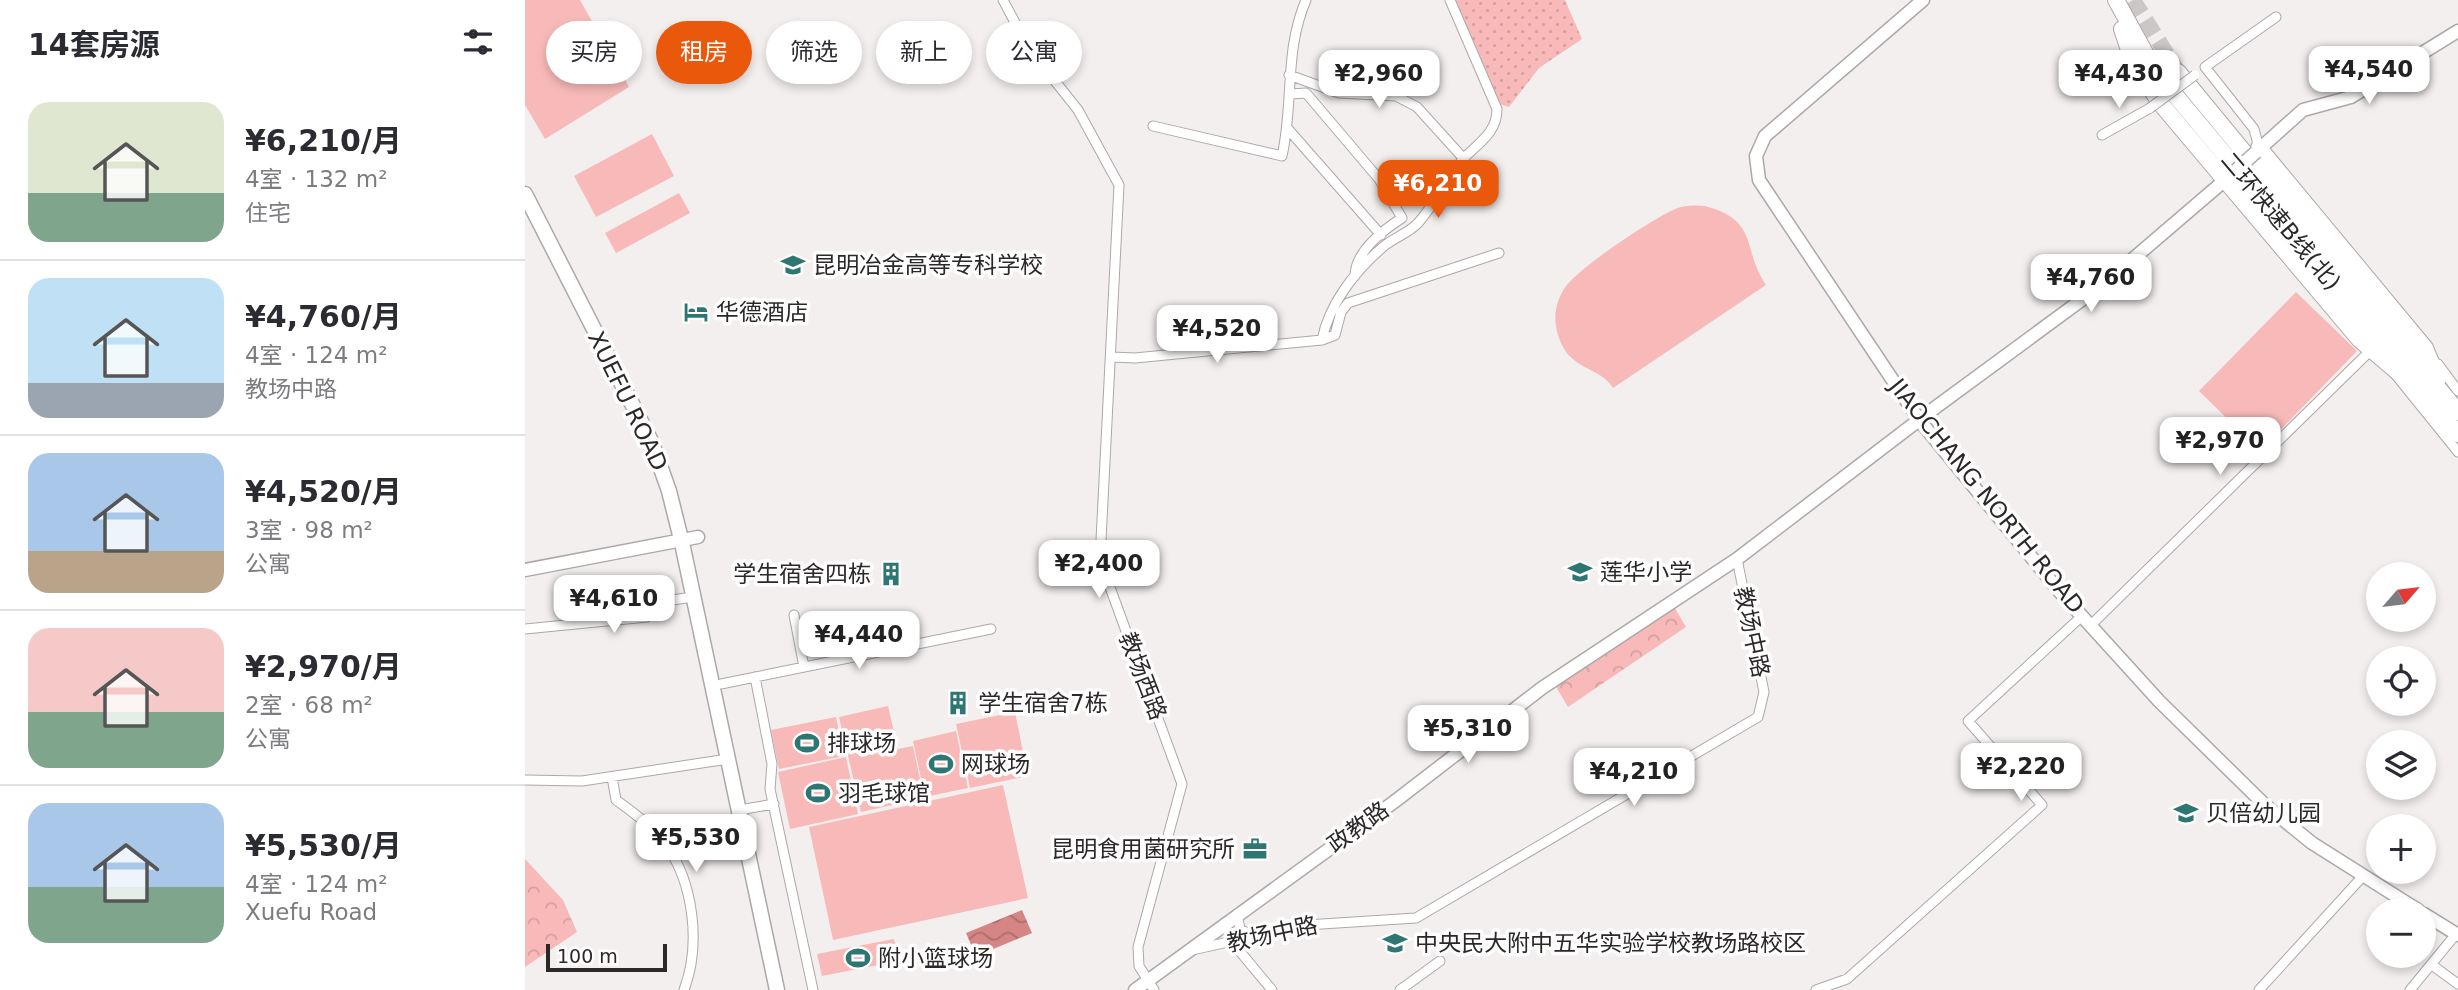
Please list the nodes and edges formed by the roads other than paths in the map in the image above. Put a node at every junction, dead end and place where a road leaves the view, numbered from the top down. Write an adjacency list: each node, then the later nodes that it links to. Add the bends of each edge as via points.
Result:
1 (1003, 0): 24 (street, 教场西路, via 1028,47 1078,110 1119,184)
2 (1307, 0): 10 (street, via 1295,26)
3 (1450, 0): 16 (street, via 1497,110 1492,130)
4 (1923, 0): 29 (street, JIAOCHANG NORTH ROAD, via 1766,136 1756,156 1759,180)
5 (2114, 0): 17 (highway, via 2127,48 2143,81); 26 (highway, 二环快速B线(北), via 2155,71)
6 (2276, 17): 8 (street)
7 (2458, 31): 15 (street, 教场中路, via 2351,97 2303,110)
8 (2205, 67): 14 (street, bridge, via 2150,108); 15 (street, via 2254,129)
9 (2178, 72): 27 (highway)
10 (1290, 75): 11 (street); 16 (street, via 1339,93 1397,96 1417,107)
11 (1291, 94): 13 (street); 19 (street, via 1306,93 1379,179 1402,218)
12 (1153, 126): 13 (street, via 1282,156)
13 (1288, 129): 19 (street)
14 (2102, 135)
15 (2257, 150): 17 (street, 教场中路, bridge); 27 (highway, via 2425,348)
16 (1464, 159): 21 (street, via 1417,225 1384,246)
17 (2228, 178): 23 (highway); 29 (street, 教场中路, via 2106,282)
18 (525, 194): 33 (main road, XUEFU ROAD, via 652,443)
19 (1381, 235): 21 (street, via 1362,254)
20 (1499, 253): 22 (street, via 1348,303 1335,335)
21 (1355, 278): 22 (street, via 1337,299)
22 (1322, 340): 24 (street)
23 (2370, 351): 25 (highway); 39 (street)
24 (1111, 357): 63 (street, 教场西路, via 1100,560 1182,784 1138,947 1139,966)
25 (2387, 365): 26 (highway); 31 (street)
26 (2417, 385): 30 (highway, 二环快速B线(北))
27 (2452, 394): 28 (highway)
28 (2458, 411)
29 (1920, 421): 34 (street, 教场中路); 39 (street, JIAOCHANG NORTH ROAD)
30 (2458, 434)
31 (2458, 452)
32 (698, 533): 33 (street)
33 (681, 537): 35 (street); 36 (street); 37 (main road, XUEFU ROAD)
34 (1737, 559): 52 (street, 政教路, via 1561,674); 55 (street, 教场中路, via 1764,692 1758,717 1416,919 1335,921)
35 (525, 562)
36 (525, 570)
37 (694, 597): 40 (street, via 672,600 647,617); 45 (main road, XUEFU ROAD)
38 (794, 615): 42 (street)
39 (2086, 620): 50 (street, JIAOCHANG NORTH ROAD, via 2159,701 2265,806); 70 (street, via 1968,721 2042,805 1847,979)
40 (525, 629)
41 (991, 629): 42 (street)
42 (804, 667): 43 (street)
43 (755, 677): 44 (street); 48 (street, via 772,764)
44 (721, 684)
45 (728, 759): 46 (street); 49 (main road, XUEFU ROAD)
46 (612, 777): 47 (street); 64 (street, via 615,800 665,843 681,877 694,929 694,952)
47 (525, 780)
48 (773, 804): 49 (street); 66 (street)
49 (739, 810): 65 (main road, XUEFU ROAD)
50 (2363, 876): 51 (street, JIAOCHANG NORTH ROAD); 71 (street)
51 (2399, 898)
52 (1237, 914): 55 (street, via 1240,929); 57 (street, 政教路)
53 (2436, 922): 54 (street)
54 (2457, 935): 58 (street)
55 (1255, 937): 56 (street, 教场中路)
56 (1232, 942): 57 (street, 教场中路); 68 (street)
57 (1186, 952): 63 (street, 教场中路)
58 (2436, 960)
59 (1440, 961): 69 (street)
60 (2429, 968): 72 (street)
61 (2436, 968): 62 (street)
62 (2458, 984)
63 (1150, 986): 67 (street, 教场中路)
64 (684, 990)
65 (777, 990)
66 (814, 990)
67 (1135, 990)
68 (1272, 990)
69 (1400, 990)
70 (1816, 990)
71 (2259, 990)
72 (2410, 990)

